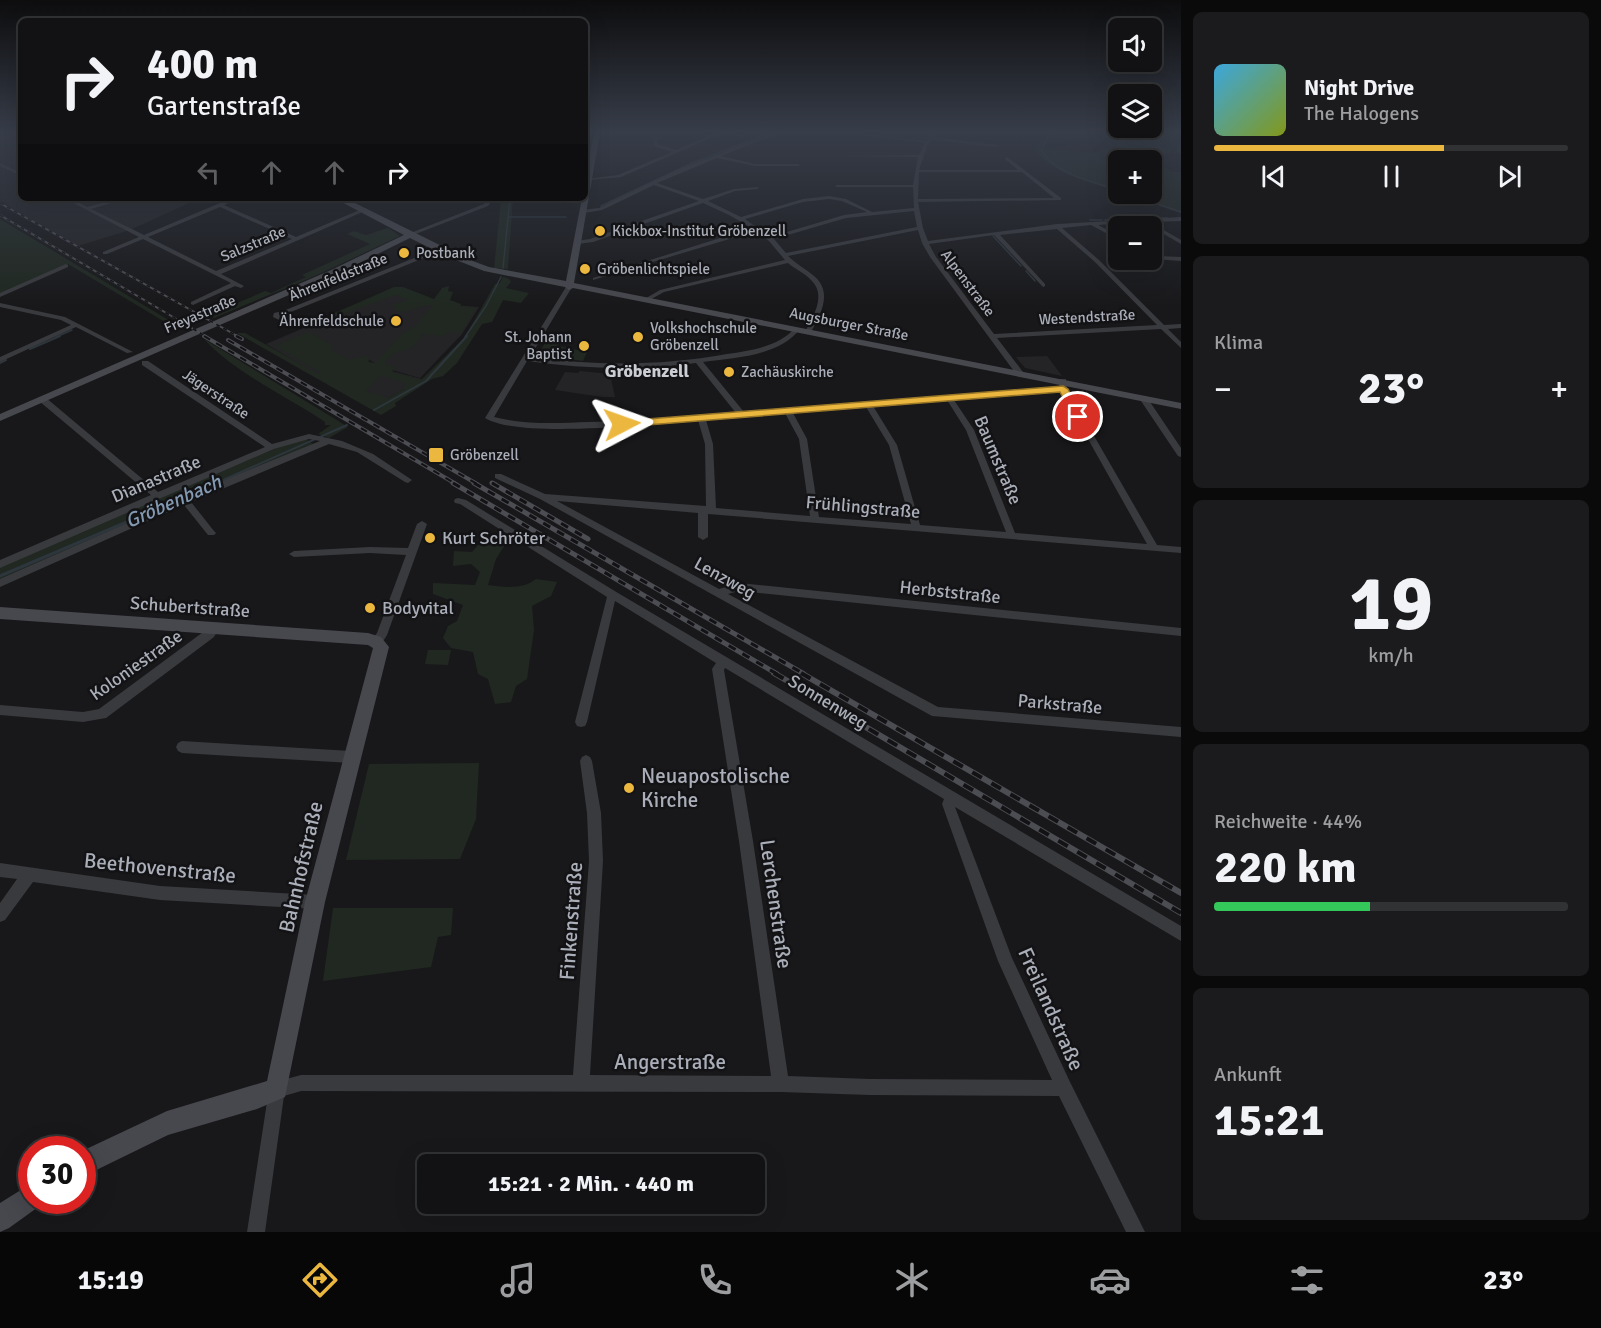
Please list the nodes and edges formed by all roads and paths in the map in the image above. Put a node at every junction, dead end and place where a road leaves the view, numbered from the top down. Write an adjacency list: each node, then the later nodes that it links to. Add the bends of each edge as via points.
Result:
1 (641, 190): 18 (street, via 600,209)
2 (674, 190): 6 (street)
3 (734, 190): 6 (street)
4 (916, 190): 13 (street, Alpenstraße)
5 (1046, 190): 13 (street, via 1059,201)
6 (701, 200): 20 (street); 36 (street, via 591,241)
7 (73, 201): 15 (street)
8 (115, 201): 15 (street)
9 (229, 201): 14 (street)
10 (344, 201): 17 (street, Augsburger Straße)
11 (489, 201): 30 (street)
12 (585, 201): 18 (street)
13 (916, 201): 16 (street, Alpenstraße)
14 (220, 205): 32 (street); 34 (street)
15 (88, 208): 32 (street)
16 (917, 209): 19 (street); 26 (street, Alpenstraße)
17 (364, 210): 30 (street, Augsburger Straße); 34 (street, Salzstraße)
18 (584, 211): 36 (street)
19 (873, 213): 20 (street, via 830,198); 33 (street, via 846,216)
20 (739, 219): 27 (street)
21 (1181, 219): 22 (street)
22 (1162, 220)
23 (1108, 222): 24 (street)
24 (1090, 223): 25 (street); 29 (street)
25 (1057, 226): 31 (street); 57 (street, via 1101,264)
26 (920, 228): 39 (street, Alpenstraße); 42 (street)
27 (756, 229): 33 (street); 48 (street)
28 (1162, 231): 37 (street)
29 (1108, 232)
30 (411, 234): 35 (street, Freyastraße); 38 (street, Augsburger Straße)
31 (996, 234): 39 (street); 50 (street)
32 (146, 238): 41 (street); 47 (street)
33 (769, 238): 42 (street)
34 (296, 239): 47 (street, Salzstraße)
35 (399, 242): 38 (street); 71 (street, Freyastraße)
36 (578, 242): 49 (street)
37 (1181, 242)
38 (425, 243): 40 (street, Augsburger Straße)
39 (925, 243): 61 (street, Alpenstraße)
40 (439, 250): 49 (street, Augsburger Straße, via 482,268 550,283); 56 (street, Ährenfeldstraße, via 276,314 294,325)
41 (105, 253)
42 (786, 255): 45 (street)
43 (1162, 258): 44 (street)
44 (1181, 259)
45 (790, 261): 52 (street, via 662,291); 60 (street, via 821,289 822,300)
46 (66, 266): 51 (street)
47 (217, 273): 53 (street, via 239,284)
48 (595, 279)
49 (571, 282): 52 (street, Augsburger Straße); 64 (street)
50 (1043, 285)
51 (0, 296)
52 (644, 301): 59 (street, Augsburger Straße)
53 (193, 303)
54 (0, 305): 55 (street, via 63,318)
55 (76, 325): 63 (street); 65 (street)
56 (303, 325)
57 (1161, 326): 58 (street, Westendstraße); 61 (street, Westendstraße); 62 (street)
58 (1181, 326)
59 (797, 329): 60 (street, Augsburger Straße); 66 (street, via 782,342)
60 (808, 332): 68 (street, Augsburger Straße)
61 (994, 336): 68 (street, Alpenstraße)
62 (1181, 346)
63 (129, 352)
64 (526, 359): 66 (street, via 632,368); 78 (street, via 489,418 549,424)
65 (0, 360)
66 (699, 362): 76 (street)
67 (145, 363): 80 (street, Jägerstraße)
68 (1019, 372): 69 (street, Augsburger Straße)
69 (1063, 385): 70 (street, Augsburger Straße); 72 (street); 95 (street)
70 (1143, 398): 74 (street, Augsburger Straße); 81 (street)
71 (42, 399): 77 (street, Freyastraße); 84 (street)
72 (950, 399): 73 (street); 93 (street, Baumstraße, via 970,430)
73 (869, 406): 75 (street); 91 (street, via 893,444)
74 (1181, 406)
75 (789, 413): 76 (street); 89 (street, via 802,440)
76 (742, 415): 78 (street)
77 (0, 418)
78 (702, 419): 88 (street, via 709,444)
79 (326, 441): 80 (street, Dianastraße, via 301,437); 83 (street, Dianastraße, via 356,449); 86 (street)
80 (271, 447): 84 (street, Dianastraße)
81 (1181, 454)
82 (498, 476): 85 (street, Lenzweg)
83 (408, 480)
84 (157, 496): 99 (street, Dianastraße)
85 (543, 497): 88 (street, Frühlingstraße); 101 (street, Lenzweg)
86 (186, 501): 92 (street); 100 (street)
87 (458, 501): 102 (street, Sonnenweg)
88 (707, 509): 89 (street, Frühlingstraße); 94 (street)
89 (815, 519): 91 (street, Frühlingstraße)
90 (422, 524): 97 (street, Bahnhofstraße)
91 (916, 528): 93 (street, Frühlingstraße)
92 (212, 533)
93 (1012, 536): 95 (street, Frühlingstraße)
94 (703, 537)
95 (1155, 547): 96 (street, Frühlingstraße)
96 (1181, 550)
97 (410, 552): 98 (street); 106 (street, Bahnhofstraße, via 382,635)
98 (294, 554)
99 (0, 564)
100 (0, 583)
101 (717, 593): 105 (street, Herbststraße, via 739,587); 109 (street, Lenzweg)
102 (614, 596): 107 (street, Sonnenweg); 110 (street)
103 (0, 613): 104 (street, Schubertstraße)
104 (214, 628): 106 (street, Schubertstraße); 108 (street, Koloniestraße, via 102,714 83,717)
105 (1181, 632)
106 (376, 641): 113 (street, Bahnhofstraße, via 381,646)
107 (724, 661): 115 (street, Sonnenweg); 122 (street, Lerchenstraße, via 718,669)
108 (0, 710)
109 (936, 712): 111 (street, Parkstraße)
110 (581, 722)
111 (1181, 732)
112 (182, 747): 113 (street)
113 (351, 757): 118 (street, Bahnhofstraße)
114 (586, 761): 121 (street, Finkenstraße, via 597,861)
115 (952, 797): 120 (street, Sonnenweg); 123 (street, Freilandstraße, via 948,804 1006,962)
116 (0, 870): 117 (street, Beethovenstraße)
117 (30, 874): 118 (street, Beethovenstraße, via 160,893); 119 (street)
118 (315, 903): 124 (street, Bahnhofstraße)
119 (0, 915)
120 (1181, 934)
121 (581, 1084): 122 (street, Angerstraße); 124 (street, Angerstraße, via 301,1083)
122 (781, 1084): 123 (street, Angerstraße)
123 (1064, 1088): 129 (street, Freilandstraße)
124 (277, 1089): 125 (street, via 257,1099 196,1114 130,1139); 128 (street, Bahnhofstraße)
125 (96, 1157)
126 (18, 1206): 127 (street)
127 (0, 1219)
128 (256, 1232)
129 (1136, 1232)

